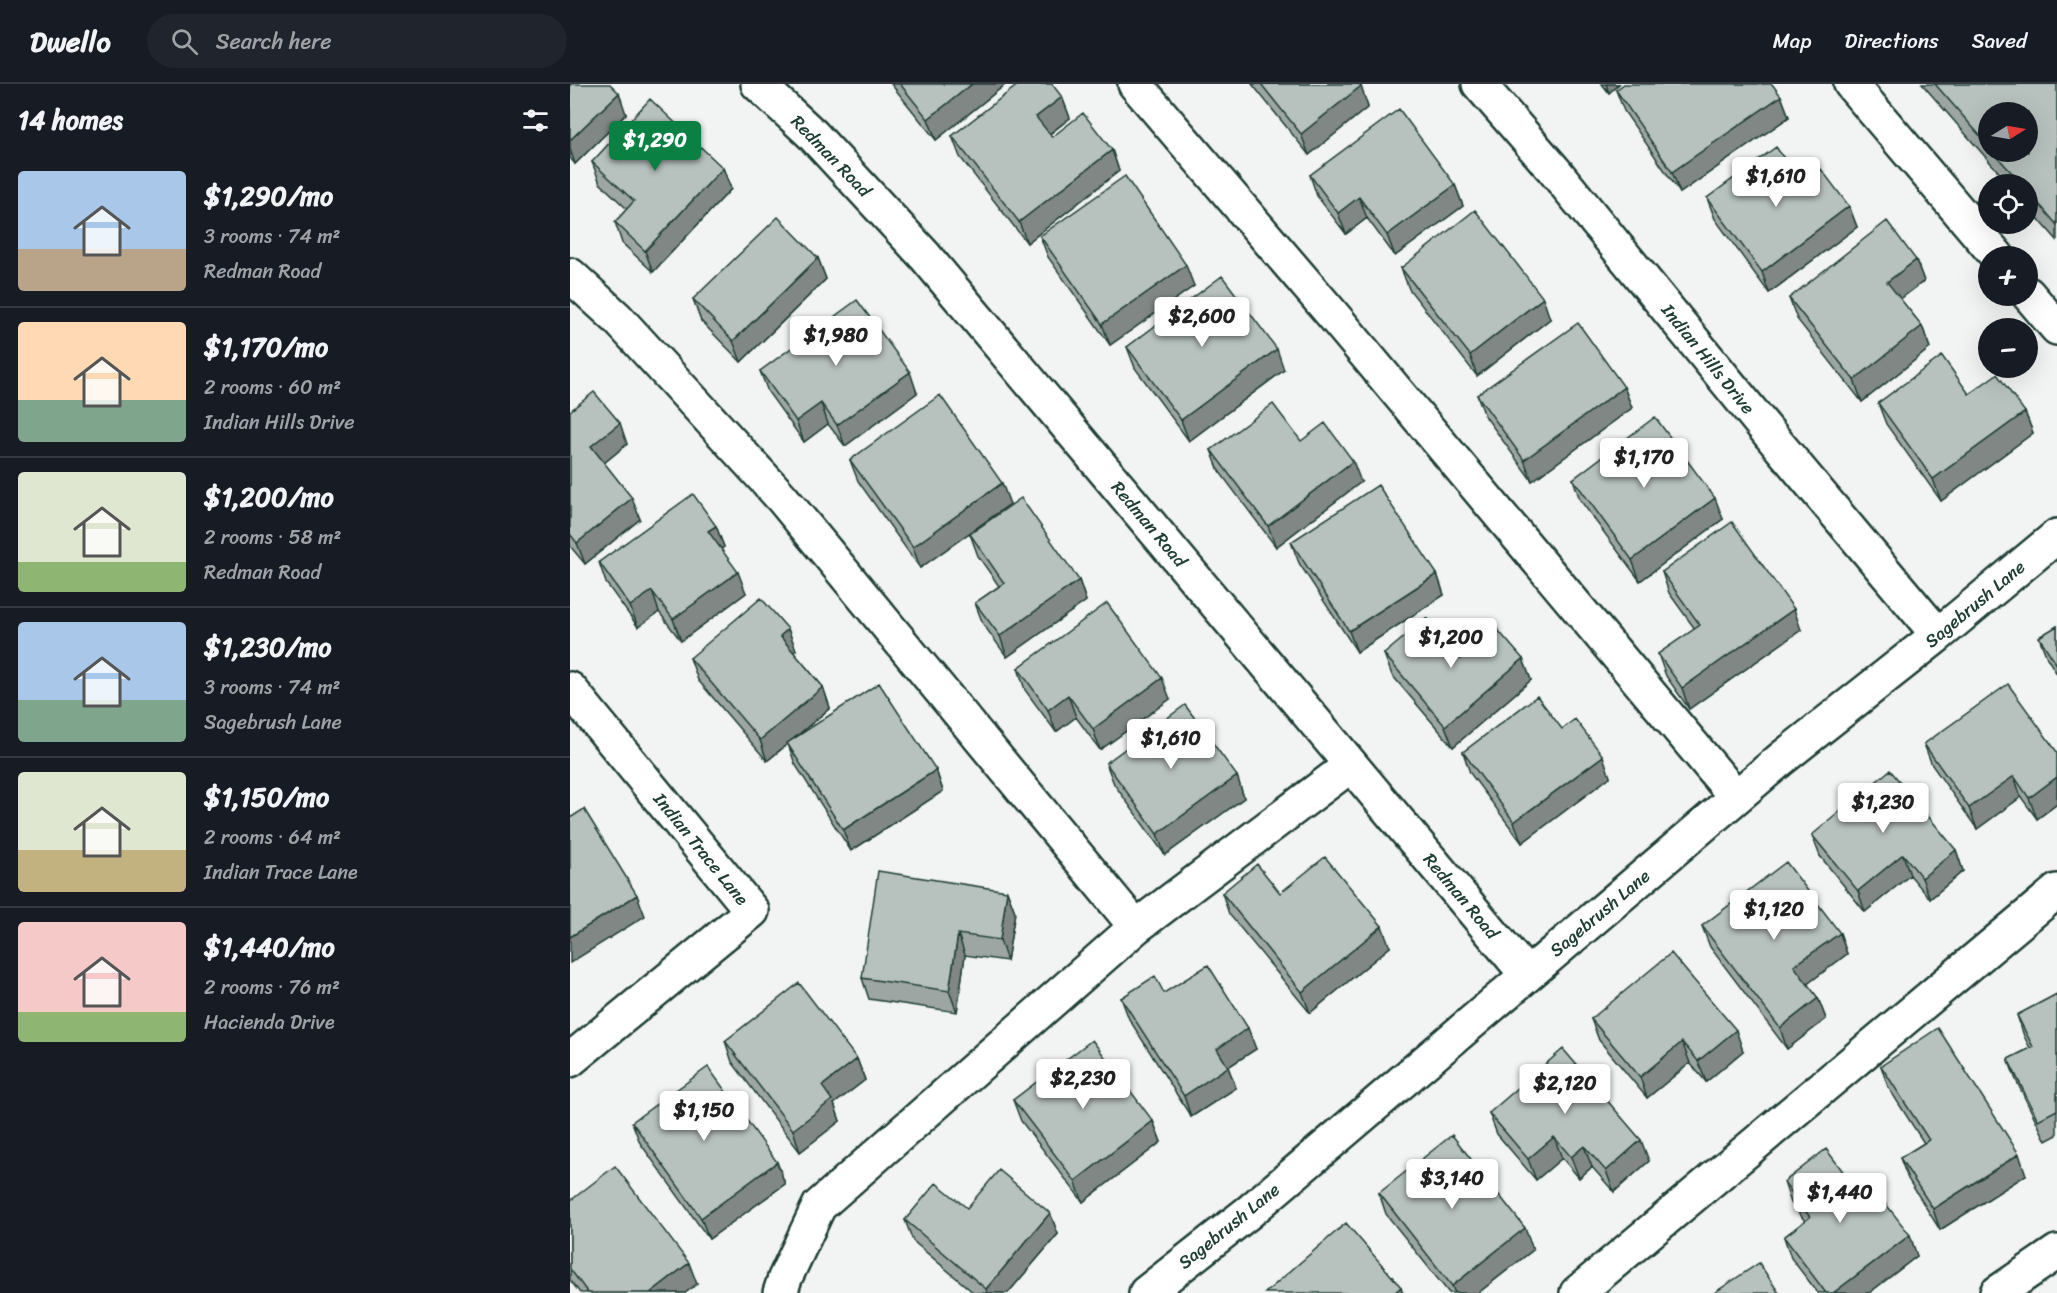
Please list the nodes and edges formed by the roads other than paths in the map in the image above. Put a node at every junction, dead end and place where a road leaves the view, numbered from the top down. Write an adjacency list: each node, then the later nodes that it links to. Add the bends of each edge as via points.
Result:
1 (758, 84): 12 (street, Redman Road, via 812,134 925,256)
2 (1135, 84): 13 (street)
3 (1479, 84): 10 (street, Indian Hills Drive)
4 (1851, 84): 5 (street)
5 (1989, 246)
6 (570, 275): 15 (street, via 617,318 782,498)
7 (2038, 306): 8 (street)
8 (2057, 328)
9 (2057, 536): 10 (street, Sagebrush Lane)
10 (1938, 635): 13 (street, Sagebrush Lane)
11 (570, 689): 17 (street, Indian Trace Lane, via 752,911)
12 (1351, 765): 15 (street); 16 (street, Redman Road)
13 (1736, 797): 16 (street, Sagebrush Lane)
14 (2057, 891): 21 (street)
15 (1136, 927): 19 (street, via 819,1206)
16 (1527, 975): 20 (street, Sagebrush Lane, via 1248,1212)
17 (570, 1060)
18 (2057, 1252): 22 (street)
19 (780, 1293)
20 (1146, 1293)
21 (1577, 1293)
22 (1997, 1293)

